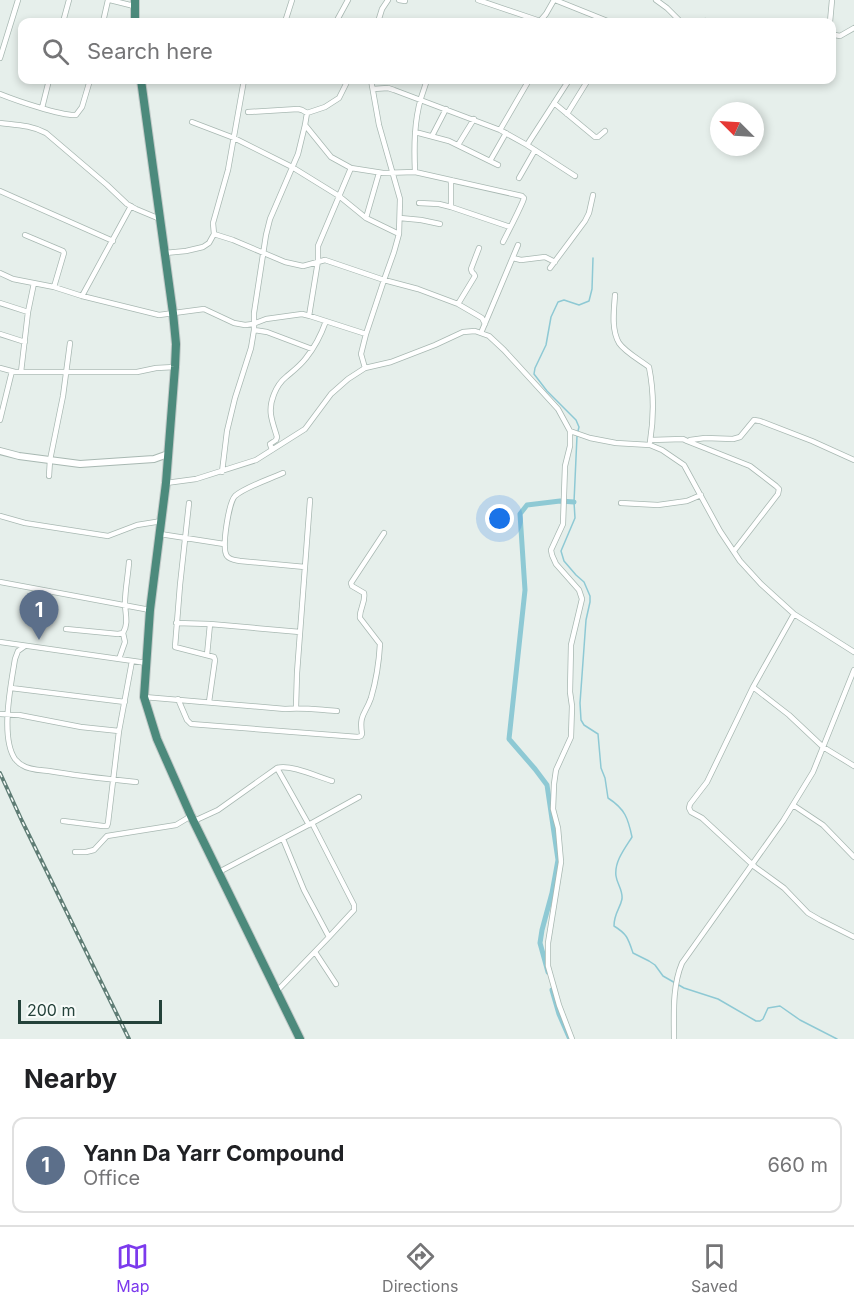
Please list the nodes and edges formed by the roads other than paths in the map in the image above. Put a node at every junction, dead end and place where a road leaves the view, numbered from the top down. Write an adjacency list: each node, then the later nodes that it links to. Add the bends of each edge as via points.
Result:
1 (18, 0): 24 (street)
2 (69, 0): 12 (street)
3 (109, 0): 11 (street); 13 (street)
4 (292, 0): 14 (street)
5 (348, 0): 15 (street)
6 (388, 0): 16 (street)
7 (478, 0): 17 (street)
8 (554, 0): 18 (street); 19 (street)
9 (656, 0): 20 (street)
10 (832, 0): 21 (street)
11 (135, 3)
12 (64, 18)
13 (104, 18)
14 (286, 18)
15 (338, 18)
16 (379, 18)
17 (531, 18)
18 (543, 18)
19 (600, 18)
20 (677, 18)
21 (830, 18)
22 (854, 28): 23 (street)
23 (836, 35)
24 (2, 43): 25 (street)
25 (0, 58)
26 (48, 84): 40 (street)
27 (89, 84): 40 (street, via 76,115)
28 (142, 84): 76 (highway)
29 (243, 84): 54 (street)
30 (346, 84): 43 (street, via 339,98)
31 (372, 84): 36 (street)
32 (425, 84): 38 (street)
33 (527, 84): 49 (street)
34 (567, 84): 39 (street)
35 (586, 84): 44 (street)
36 (373, 89): 38 (street, via 388,88); 64 (street)
37 (0, 94): 40 (street)
38 (421, 99): 41 (street); 51 (street)
39 (555, 103): 44 (street); 56 (street)
40 (42, 108)
41 (446, 109): 45 (street); 53 (street)
42 (248, 112): 43 (street, via 298,109)
43 (307, 113): 48 (street)
44 (567, 114): 50 (street, via 595,137)
45 (474, 119): 49 (street); 55 (street)
46 (192, 122): 54 (street)
47 (1, 124): 72 (street, via 36,127)
48 (305, 126): 60 (street); 61 (street, via 331,157)
49 (500, 130): 52 (street)
50 (605, 131)
51 (415, 132): 53 (street); 62 (street)
52 (506, 133): 56 (street); 58 (street)
53 (432, 136): 55 (street)
54 (234, 138): 60 (street); 79 (street, via 214,215)
55 (458, 145): 58 (street)
56 (527, 145): 57 (street)
57 (535, 150): 65 (street); 66 (street)
58 (490, 161): 59 (street)
59 (498, 165)
60 (292, 167): 70 (street); 87 (street, via 270,219)
61 (351, 168): 63 (street); 70 (street)
62 (415, 172): 64 (street); 67 (street)
63 (379, 173): 64 (street); 74 (street)
64 (393, 173): 75 (street)
65 (574, 176)
66 (519, 178)
67 (451, 180): 73 (street); 78 (street, via 523,197)
68 (0, 191): 82 (street)
69 (593, 195): 90 (street, via 585,221)
70 (339, 196): 74 (street); 89 (street, via 318,246)
71 (419, 203): 73 (street)
72 (131, 206): 76 (street); 82 (street)
73 (452, 207): 78 (street)
74 (366, 218): 80 (street)
75 (400, 218): 77 (street); 80 (street)
76 (160, 219): 86 (highway)
77 (440, 224)
78 (510, 227): 83 (street)
79 (214, 234): 86 (street, via 203,247); 87 (street)
80 (399, 234): 93 (street)
81 (25, 235): 95 (street, via 63,251)
82 (113, 241): 97 (street)
83 (503, 242)
84 (518, 245): 88 (street)
85 (479, 248): 99 (street, via 471,269 475,276)
86 (165, 253): 101 (highway)
87 (262, 254): 89 (street, via 303,266); 105 (street)
88 (513, 258): 90 (street, via 544,257); 104 (street)
89 (318, 261): 93 (street); 102 (street)
90 (555, 262): 91 (street)
91 (550, 268)
92 (0, 273): 94 (street)
93 (384, 279): 99 (street); 108 (street)
94 (34, 283): 95 (street); 100 (street)
95 (54, 287): 97 (street)
96 (615, 295): 121 (street, via 616,336 620,344 650,367)
97 (82, 296): 101 (street, via 159,315)
98 (0, 303): 100 (street)
99 (458, 304): 104 (street, via 482,318)
100 (28, 312): 109 (street)
101 (173, 313): 105 (street, via 204,309 234,323); 112 (highway)
102 (309, 316): 103 (street); 105 (street, via 266,319)
103 (326, 321): 108 (street); 111 (street)
104 (485, 324): 106 (street)
105 (254, 327): 111 (street); 127 (street, via 227,431)
106 (481, 333): 114 (street, via 463,332 391,362); 119 (street, via 504,350 558,410)
107 (0, 334): 109 (street)
108 (366, 334): 114 (street, via 361,354)
109 (25, 342): 116 (street)
110 (70, 344): 117 (street)
111 (312, 349): 122 (street, via 284,378 272,401 270,413 277,437 270,444)
112 (175, 367): 117 (street, via 137,372); 124 (highway)
113 (0, 368): 115 (street)
114 (365, 368): 122 (street, via 331,394 305,429)
115 (12, 371): 116 (street); 118 (street)
116 (21, 372): 117 (street)
117 (66, 372): 125 (street)
118 (0, 420)
119 (572, 432): 121 (street, via 616,443); 196 (street, via 563,524 551,550 556,564 582,599 571,645 571,737 554,784 561,862 548,943 548,966)
120 (687, 441): 121 (street); 126 (street, via 740,437 754,420); 141 (street, via 750,466 779,489)
121 (650, 442): 131 (street, via 684,465)
122 (272, 450): 127 (street)
123 (0, 451): 125 (street)
124 (168, 454): 125 (street, via 154,459 80,464); 130 (highway)
125 (50, 460): 129 (street)
126 (854, 460)
127 (222, 472): 130 (street)
128 (283, 473): 140 (street, via 234,497)
129 (49, 476)
130 (166, 483): 136 (highway)
131 (701, 495): 134 (street, via 658,505); 141 (street)
132 (310, 500): 143 (street)
133 (189, 503): 139 (street)
134 (621, 503)
135 (0, 516): 136 (street, via 108,536)
136 (162, 521): 138 (highway)
137 (384, 533): 166 (street, via 351,583 364,593 360,618 380,645 371,697 360,720 361,736 191,724)
138 (160, 534): 139 (street); 146 (highway)
139 (185, 537): 140 (street); 148 (street)
140 (224, 544): 143 (street, via 225,553 232,559)
141 (734, 551): 147 (street, via 761,585)
142 (129, 562): 145 (street)
143 (305, 567): 151 (street)
144 (0, 582): 145 (street)
145 (125, 604): 146 (street); 152 (street, via 127,621)
146 (150, 610): 159 (highway)
147 (794, 614): 155 (street); 162 (street)
148 (176, 623): 149 (street); 156 (street, via 175,647)
149 (210, 624): 151 (street); 156 (street)
150 (66, 629): 152 (street)
151 (300, 632): 169 (street)
152 (123, 633): 157 (street, via 125,642)
153 (0, 642): 154 (street)
154 (25, 646): 157 (street); 163 (street, via 16,653)
155 (854, 652)
156 (207, 655): 168 (street, via 215,660)
157 (119, 659): 158 (street)
158 (132, 661): 159 (street); 167 (street)
159 (147, 663): 165 (highway)
160 (854, 670): 161 (street)
161 (847, 686): 164 (street); 174 (street)
162 (753, 687): 174 (street); 188 (street, via 707,782 689,808)
163 (10, 688): 167 (street); 172 (street)
164 (854, 691)
165 (144, 697): 166 (street); 182 (highway, via 157,739)
166 (178, 699): 168 (street)
167 (125, 702): 173 (street)
168 (209, 702): 169 (street)
169 (296, 707): 170 (street)
170 (337, 711)
171 (0, 714): 172 (street)
172 (8, 714): 173 (street); 177 (street, via 11,752 21,765)
173 (119, 731): 177 (street)
174 (823, 747): 175 (street); 181 (street)
175 (854, 766)
176 (277, 768): 178 (street, via 290,767); 182 (street, via 218,810); 184 (street)
177 (113, 780): 179 (street); 183 (street, via 107,826)
178 (332, 781)
179 (136, 782)
180 (358, 797): 184 (street)
181 (793, 805): 187 (street, via 823,825); 188 (street)
182 (192, 819): 186 (street, via 107,836 94,850); 189 (highway)
183 (63, 821)
184 (311, 824): 185 (street); 190 (street, via 354,905 351,914)
185 (283, 839): 189 (street); 190 (street)
186 (75, 852)
187 (854, 857)
188 (752, 865): 191 (street, via 784,888 808,913); 197 (street, via 682,963 675,991)
189 (219, 872): 194 (highway)
190 (329, 937): 192 (street)
191 (854, 937)
192 (315, 952): 193 (street); 194 (street)
193 (336, 984)
194 (277, 991): 195 (highway)
195 (300, 1039)
196 (572, 1039)
197 (674, 1039)

